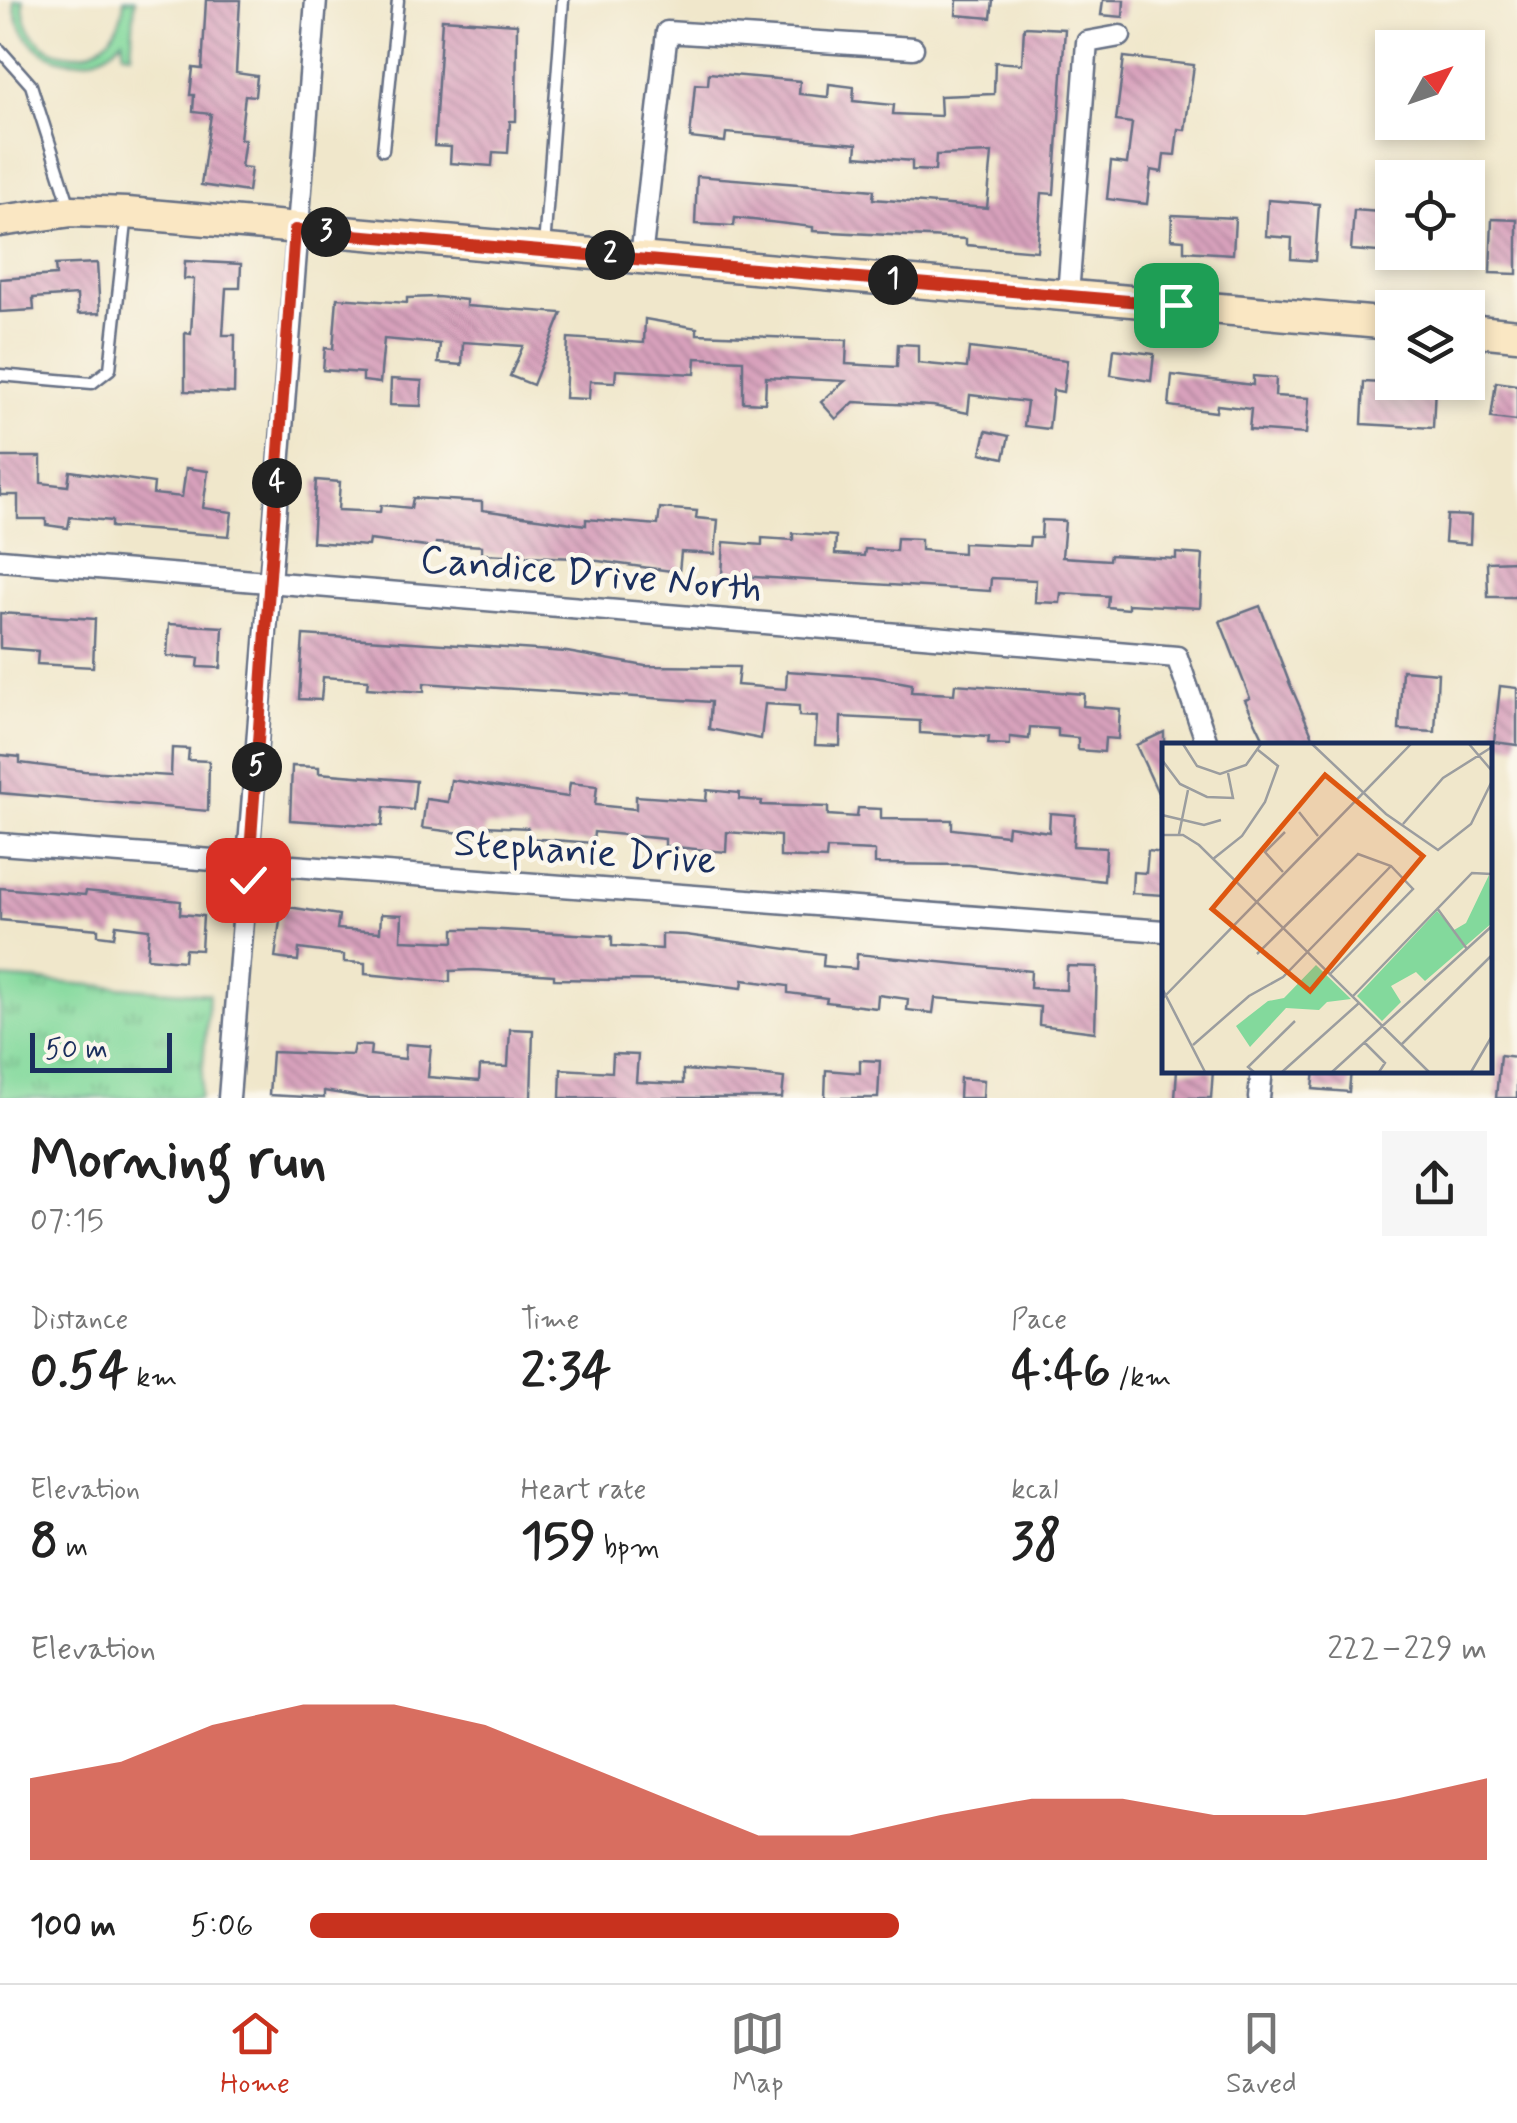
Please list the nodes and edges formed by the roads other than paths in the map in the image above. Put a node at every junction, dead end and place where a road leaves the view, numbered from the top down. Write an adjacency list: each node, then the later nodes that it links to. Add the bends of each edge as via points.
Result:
1 (316, 0): 11 (street)
2 (398, 0): 7 (lane)
3 (564, 0): 12 (lane)
4 (1120, 36): 14 (street, via 1087,42)
5 (913, 48): 13 (street, via 667,32)
6 (0, 50): 8 (lane, via 31,85)
7 (383, 150)
8 (72, 210): 9 (street); 10 (street)
9 (127, 214): 11 (street); 18 (lane, via 110,369 92,383)
10 (0, 220)
11 (295, 230): 12 (street); 20 (street)
12 (544, 248): 13 (street)
13 (641, 258): 14 (street)
14 (1068, 296): 15 (street)
15 (1375, 323)
16 (1485, 331): 17 (street)
17 (1517, 334)
18 (0, 375)
19 (0, 560): 20 (street, Candice Drive North)
20 (270, 584): 21 (street, Candice Drive North, via 1177,656); 23 (street)
21 (1207, 743)
22 (0, 844): 23 (street, Stephanie Drive)
23 (250, 864): 24 (street, Stephanie Drive); 26 (street)
24 (1162, 931)
25 (1262, 1073): 27 (street)
26 (229, 1098)
27 (1259, 1098)

